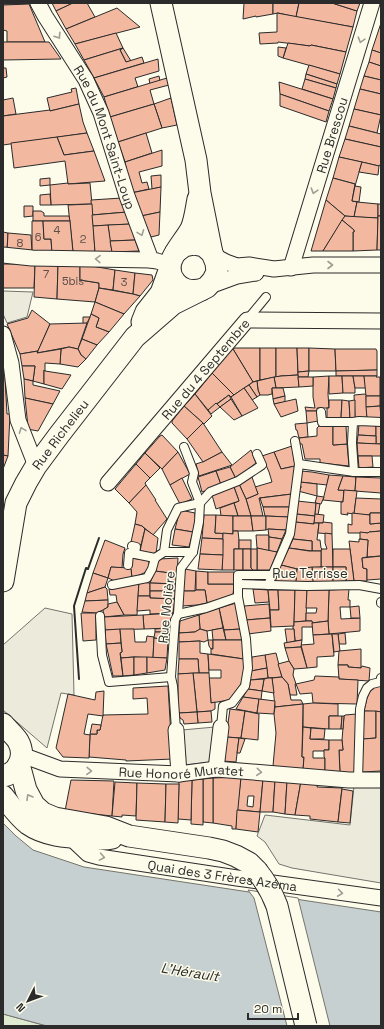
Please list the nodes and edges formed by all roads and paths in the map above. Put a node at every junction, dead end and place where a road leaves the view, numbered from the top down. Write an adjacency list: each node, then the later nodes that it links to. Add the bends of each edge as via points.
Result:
1 (38, 3): 7 (street, Rue du Mont Saint-Loup, one-way to 7, via 86,80 101,113 127,196)
2 (161, 3): 4 (main road, via 196,160)
3 (374, 8): 9 (street, Rue Brescou, one-way to 9)
4 (200, 193): 5 (main road); 7 (main road, Rue Richelieu, via 191,228)
5 (212, 254): 7 (main road, via 204,246 194,244 184,246); 10 (street, via 237,266); 11 (main road, via 217,272)
6 (3, 255): 7 (street, one-way to 6)
7 (167, 261): 11 (main road, via 173,279 180,287 190,291); 16 (main road, Rue Richelieu, via 161,293 146,312)
8 (381, 266): 9 (street, one-way to 8, via 312,265)
9 (291, 268): 10 (street)
10 (274, 269): 11 (street, via 237,276)
11 (204, 288): 16 (main road, Rue Richelieu, via 174,304)
12 (266, 297): 13 (lane)
13 (247, 320): 14 (street, Rue du 4 Septembre); 28 (street, Rue du 4 Septembre)
14 (381, 321)
15 (3, 334): 17 (street)
16 (135, 337): 25 (main road, Rue Richelieu)
17 (7, 364): 25 (street, one-way to 17, via 18,420)
18 (321, 412): 19 (lane, via 322,422)
19 (353, 422): 20 (lane); 26 (lane)
20 (381, 422)
21 (295, 441): 24 (lane)
22 (184, 447): 29 (lane, Rue Molière, via 194,473 192,482)
23 (257, 454): 29 (lane, via 262,465 238,481 210,492)
24 (299, 464): 26 (lane); 35 (lane, via 290,534)
25 (36, 466): 30 (main road, Rue Richelieu, via 16,503)
26 (354, 472): 27 (lane)
27 (381, 472)
28 (108, 483)
29 (200, 503): 31 (lane, via 178,508 167,530); 32 (lane, Rue Molière)
30 (6, 549): 36 (main road, Rue Richelieu)
31 (164, 552): 32 (lane); 33 (lane)
32 (193, 552): 42 (lane, Rue Molière, via 182,568)
33 (155, 558): 34 (lane, via 133,550 129,553); 38 (lane, via 146,578)
34 (128, 565)
35 (272, 575): 37 (lane, via 238,575); 39 (lane)
36 (3, 581)
37 (238, 584): 39 (lane, Rue Terrisse); 41 (lane)
38 (112, 585)
39 (268, 585): 40 (lane, Rue Terrisse, via 359,585)
40 (381, 589)
41 (238, 597): 42 (lane); 47 (lane, via 246,639 248,668 245,686 232,703 224,706)
42 (178, 614): 44 (lane, Rue Molière, via 175,620)
43 (100, 616): 44 (lane, via 102,655 109,682)
44 (171, 677): 48 (lane, Rue Molière)
45 (381, 681): 53 (lane, via 367,688 363,696)
46 (3, 724): 49 (main road, via 20,746)
47 (221, 727): 50 (street)
48 (176, 730): 51 (street)
49 (20, 759): 51 (street, Rue Honoré Muratet, one-way to 51, via 60,769); 52 (main road, via 14,771); 56 (main road, one-way to 49, via 106,827 43,814 34,805 26,790)
50 (216, 769): 51 (street, Rue Honoré Muratet); 53 (street, Rue Honoré Muratet, one-way to 53)
51 (179, 774)
52 (3, 776)
53 (350, 780): 54 (street, Rue Honoré Muratet)
54 (381, 780)
55 (3, 796): 57 (main road, via 29,824 41,831)
56 (128, 836): 57 (main road, via 106,839); 59 (main road, bridge, via 223,851 253,867 266,882 277,906)
57 (70, 837): 58 (street, Quai des 3 Frères Azéma, one-way to 58, via 88,854 99,857)
58 (381, 898)
59 (306, 1026)

